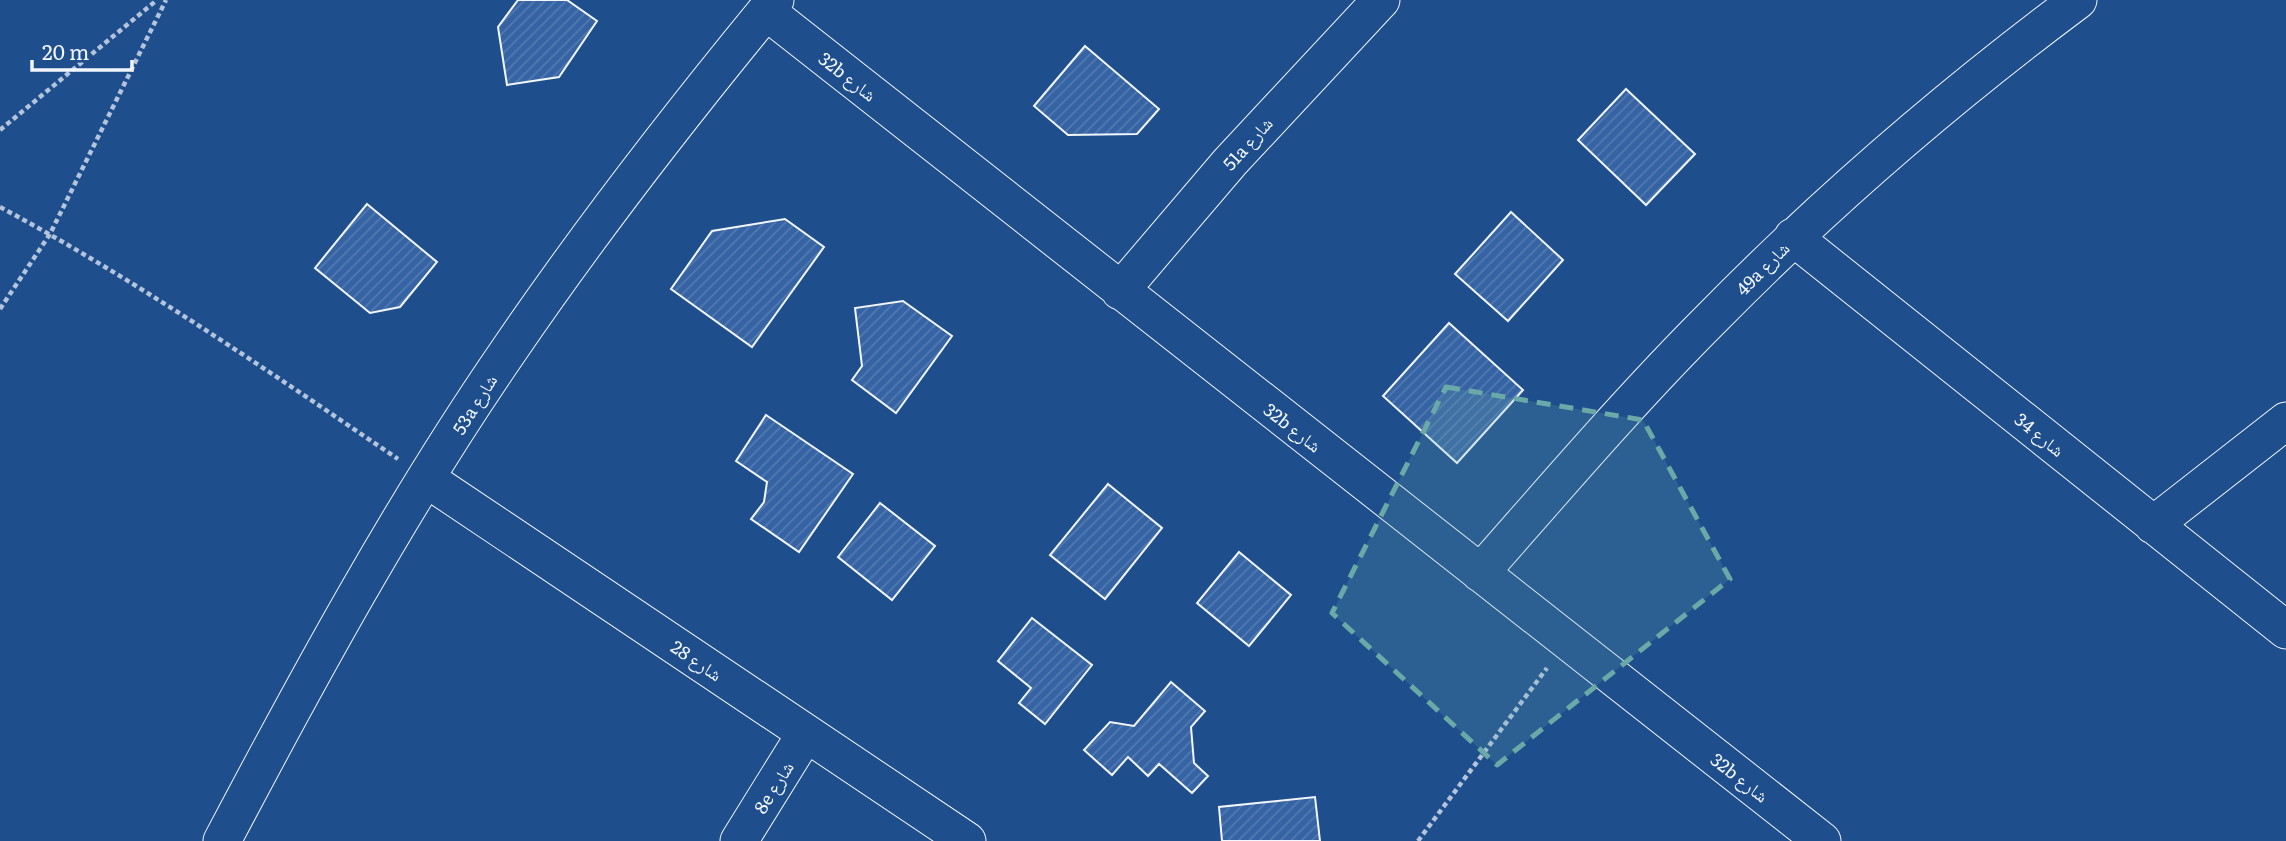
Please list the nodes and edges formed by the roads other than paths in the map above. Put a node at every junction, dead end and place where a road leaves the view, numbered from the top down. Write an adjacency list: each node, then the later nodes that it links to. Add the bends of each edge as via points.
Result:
1 (1381, 0): 5 (street, 51a شارع, via 1230,162)
2 (2078, 0): 4 (street, 49a شارع, via 1902,140)
3 (771, 6): 5 (street, 32b شارع); 7 (street, 53a شارع, via 589,237)
4 (1793, 237): 8 (street, شارع 34); 9 (street, 49a شارع, via 1629,405)
5 (1120, 291): 9 (street, 32b شارع)
6 (2286, 421): 8 (street)
7 (427, 479): 11 (street, شارع 28); 12 (street, 53a شارع, via 344,617)
8 (2154, 525): 10 (street, شارع 34)
9 (1480, 573): 15 (street, 32b شارع)
10 (2286, 630)
11 (806, 733): 13 (street, 8e شارع); 14 (street, شارع 28)
12 (222, 841)
13 (739, 841)
14 (967, 841)
15 (1822, 841)

